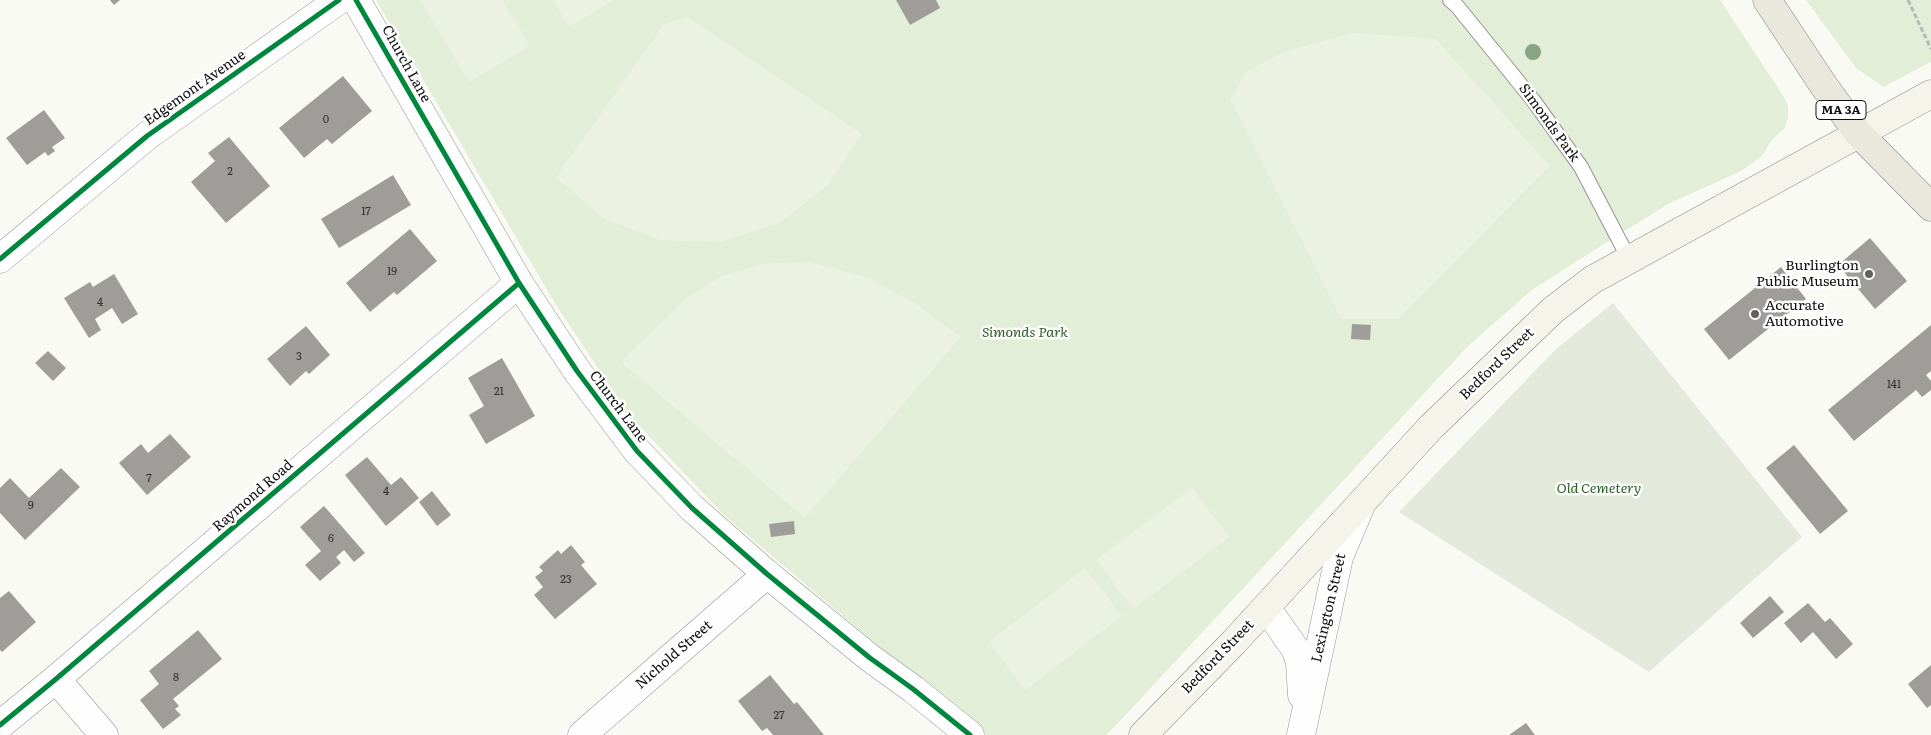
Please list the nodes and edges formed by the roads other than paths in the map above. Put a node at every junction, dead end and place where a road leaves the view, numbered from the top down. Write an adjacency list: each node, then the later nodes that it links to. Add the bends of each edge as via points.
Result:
1 (339, 0): 9 (street, Edgemont Avenue, via 147,136)
2 (356, 0): 10 (street, Church Lane)
3 (1450, 0): 8 (lane, Simonds Park, via 1533,100 1582,167)
4 (1767, 0): 6 (main road, MA 3A)
5 (1931, 94): 6 (main road, Bedford Street)
6 (1859, 134): 7 (main road, MA 3A); 8 (main road, Bedford Street)
7 (1931, 207)
8 (1630, 258): 11 (main road, Bedford Street, via 1592,280 1553,310 1431,427)
9 (0, 259)
10 (519, 283): 12 (street, Church Lane, via 576,371 637,451 692,508); 14 (street, Raymond Road)
11 (1363, 501): 13 (main road, Bedford Street); 16 (street, Lexington Street, via 1339,557)
12 (766, 574): 18 (street, Nichold Street); 19 (street, Church Lane)
13 (1264, 609): 16 (street, Lexington Street, via 1296,650 1300,663); 20 (main road, Bedford Street)
14 (56, 679): 15 (street, Raymond Road); 17 (street)
15 (0, 725)
16 (1302, 727)
17 (104, 735)
18 (582, 735)
19 (970, 735)
20 (1143, 735)

